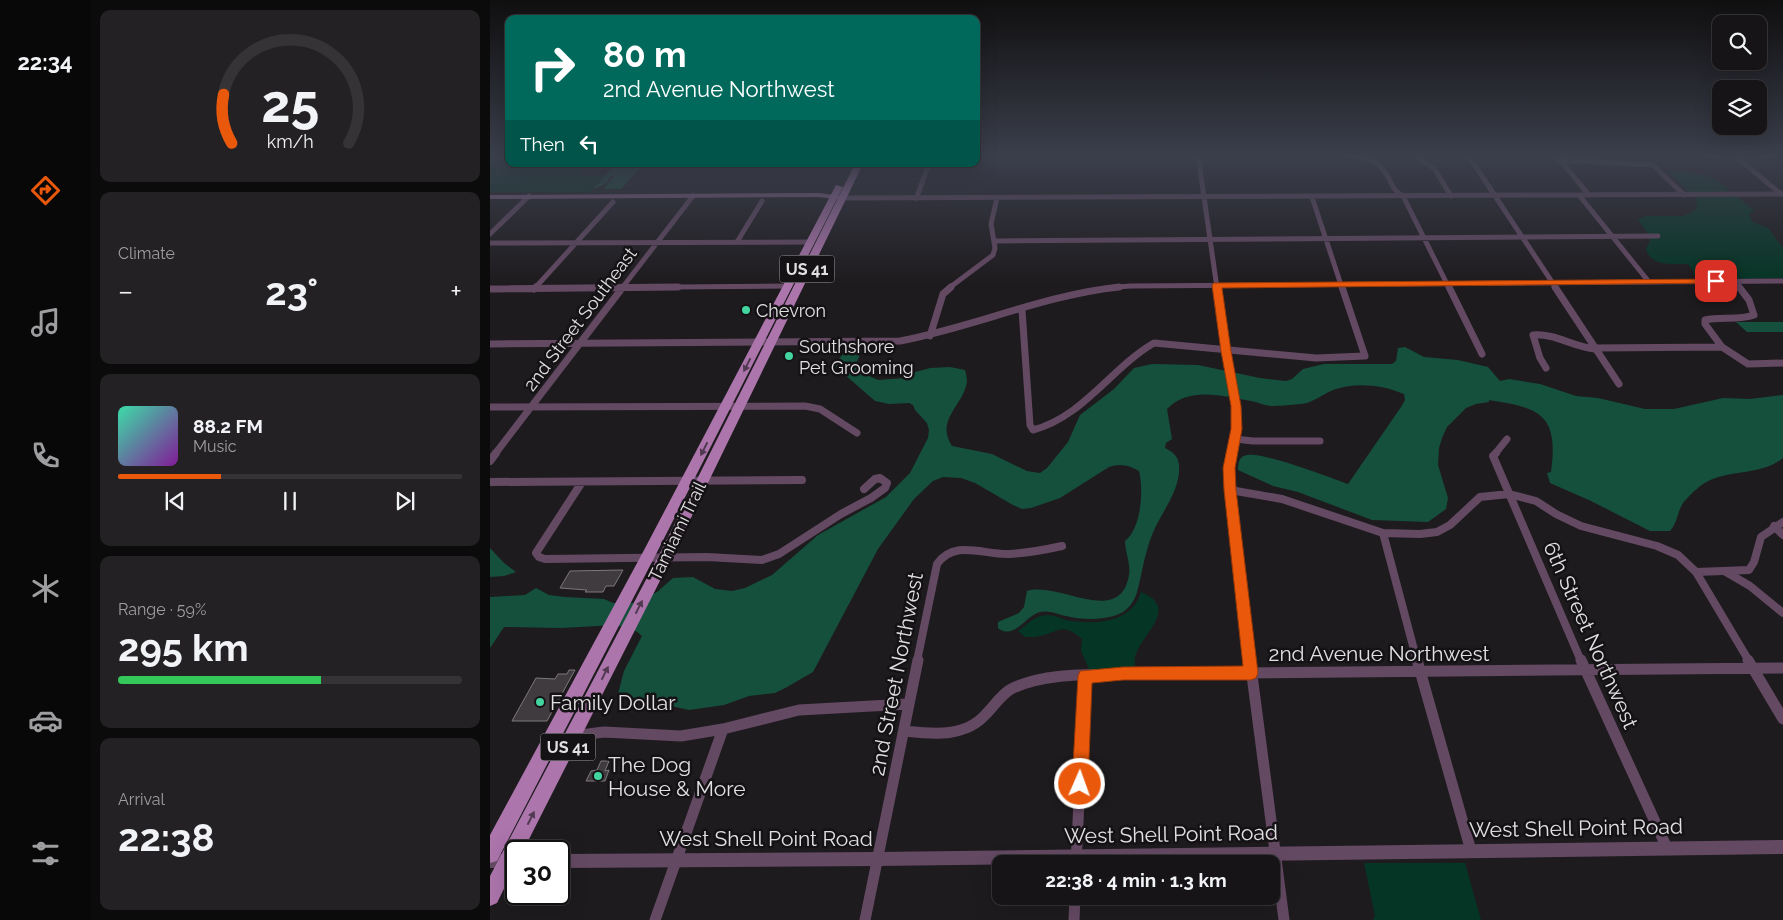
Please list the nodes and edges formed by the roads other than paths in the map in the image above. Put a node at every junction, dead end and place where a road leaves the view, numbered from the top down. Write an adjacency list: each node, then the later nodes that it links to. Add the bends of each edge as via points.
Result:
1 (1204, 197): 22 (street)
2 (1312, 197): 21 (street)
3 (507, 198): 11 (main road)
4 (691, 198): 11 (main road); 13 (main road); 15 (main road); 24 (street, 2nd Street Southeast)
5 (838, 198): 12 (street); 13 (main road); 28 (main road, Tamiami Trail / US 41)
6 (997, 198): 7 (street); 12 (street); 23 (street, via 991,224)
7 (1011, 198)
8 (1404, 198): 20 (street)
9 (1496, 198): 17 (street)
10 (1582, 198): 18 (street)
11 (526, 199): 14 (main road); 15 (main road); 16 (street)
12 (916, 199)
13 (762, 201): 25 (street)
14 (490, 202)
15 (612, 202): 27 (street)
16 (490, 234)
17 (1521, 236): 18 (street); 20 (street); 34 (street)
18 (1612, 236): 19 (street); 31 (street)
19 (1658, 236)
20 (1424, 237): 21 (street); 33 (street)
21 (1326, 238): 22 (street); 35 (street)
22 (1210, 239): 23 (street); 36 (street)
23 (995, 241): 42 (street, via 992,255 944,294)
24 (657, 242): 25 (street); 27 (street); 37 (street, 2nd Street Southeast)
25 (737, 242): 28 (street)
26 (490, 243): 27 (street)
27 (576, 243): 39 (street)
28 (814, 245): 32 (main road, Tamiami Trail / US 41); 38 (main road, Tamiami Trail / US 41)
29 (1733, 281): 30 (street); 31 (street); 47 (street, via 1749,298 1754,315 1705,320)
30 (1783, 281)
31 (1650, 282): 34 (street)
32 (800, 283): 38 (street); 44 (main road, Tamiami Trail / US 41)
33 (1447, 283): 34 (street); 35 (street); 50 (street)
34 (1552, 283): 48 (street)
35 (1341, 284): 36 (street); 49 (street, via 1364,356 1316,358)
36 (1217, 285): 41 (street, via 1107,287); 49 (street)
37 (622, 288): 38 (street); 39 (street); 45 (street, 2nd Street Southeast)
38 (786, 288): 43 (main road, Tamiami Trail / US 41)
39 (534, 289): 40 (street)
40 (490, 290)
41 (1022, 310): 42 (street); 49 (street, via 1030,425 1033,430 1069,414 1136,353 1154,343)
42 (930, 336): 44 (street, via 900,340)
43 (759, 341): 44 (street); 45 (street); 55 (main road, Tamiami Trail / US 41, one-way to 55)
44 (772, 341): 54 (main road, Tamiami Trail / US 41)
45 (580, 343): 46 (street); 57 (street, 2nd Street Southeast)
46 (490, 344)
47 (1722, 347): 48 (street); 51 (street, via 1748,364)
48 (1595, 349): 52 (street, via 1545,334 1533,335); 53 (street)
49 (1226, 351): 59 (street, via 1236,406)
50 (1482, 354)
51 (1783, 363)
52 (1546, 368)
53 (1619, 384)
54 (740, 405): 55 (street); 58 (street, via 820,409); 65 (main road, Tamiami Trail / US 41)
55 (726, 406): 57 (street); 64 (main road, Tamiami Trail / US 41, one-way to 64)
56 (490, 407): 57 (street)
57 (532, 407): 62 (street, 2nd Street Southeast)
58 (857, 433)
59 (1234, 439): 61 (street); 69 (street, via 1229,468)
60 (1507, 439): 70 (street, 6th Street Northwest, via 1493,456)
61 (1320, 441)
62 (490, 461)
63 (802, 480): 65 (street)
64 (687, 481): 65 (street); 67 (street); 75 (main road, Tamiami Trail / US 41)
65 (702, 481): 76 (main road, Tamiami Trail / US 41)
66 (490, 482): 67 (street)
67 (582, 482): 75 (street, via 536,553 539,557)
68 (864, 488): 76 (street, via 876,479 887,483 871,498 779,554 762,560)
69 (1230, 490): 72 (street, via 1282,500); 84 (street)
70 (1509, 494): 72 (street, via 1480,497 1450,525 1437,532); 77 (street, via 1536,501 1581,526 1664,549 1678,555); 82 (street, 6th Street Northwest)
71 (1779, 524): 73 (street); 78 (street, via 1761,536 1749,570)
72 (1383, 533): 83 (street)
73 (1783, 535)
74 (1062, 546): 86 (street, 2nd Street Northwest, via 1034,553 961,550 942,556 937,564)
75 (648, 556): 76 (street); 96 (main road, Tamiami Trail / US 41)
76 (665, 556): 90 (main road, Tamiami Trail / US 41, one-way to 76)
77 (1696, 572): 78 (street); 80 (street)
78 (1726, 572): 79 (street, via 1750,586)
79 (1783, 613)
80 (1752, 668): 81 (street, 2nd Avenue Northwest); 82 (street, 2nd Avenue Northwest); 87 (street)
81 (1783, 668)
82 (1585, 670): 83 (street, 2nd Avenue Northwest); 93 (street, 6th Street Northwest)
83 (1420, 672): 84 (street, 2nd Avenue Northwest); 94 (street)
84 (1251, 673): 85 (street, 2nd Avenue Northwest); 95 (street)
85 (1085, 676): 89 (street, 2nd Avenue Northwest, via 1035,682 1010,689 979,722 961,731 950,734); 97 (street)
86 (908, 704): 88 (street, via 799,710); 89 (street, 2nd Street Northwest)
87 (1783, 719)
88 (723, 729): 90 (street, via 681,736 604,732); 100 (street)
89 (904, 731): 99 (street, 2nd Street Northwest)
90 (573, 736): 91 (main road, Tamiami Trail / US 41, one-way to 90)
91 (523, 840)
92 (1783, 846): 93 (street, West Shell Point Road)
93 (1667, 848): 94 (street, West Shell Point Road)
94 (1471, 850): 95 (street, West Shell Point Road)
95 (1275, 853): 98 (street, West Shell Point Road); 111 (street)
96 (490, 854)
97 (1076, 855)
98 (1218, 855)
99 (878, 859): 100 (street, West Shell Point Road); 101 (street, West Shell Point Road); 109 (street, 2nd Street Northwest)
100 (677, 860): 104 (street, West Shell Point Road); 108 (street)
101 (992, 860)
102 (490, 861): 103 (street)
103 (505, 861)
104 (570, 861)
105 (505, 873): 106 (main road, Tamiami Trail / US 41)
106 (490, 896)
107 (1075, 905): 110 (street)
108 (655, 920)
109 (865, 920)
110 (1074, 920)
111 (1284, 920)

